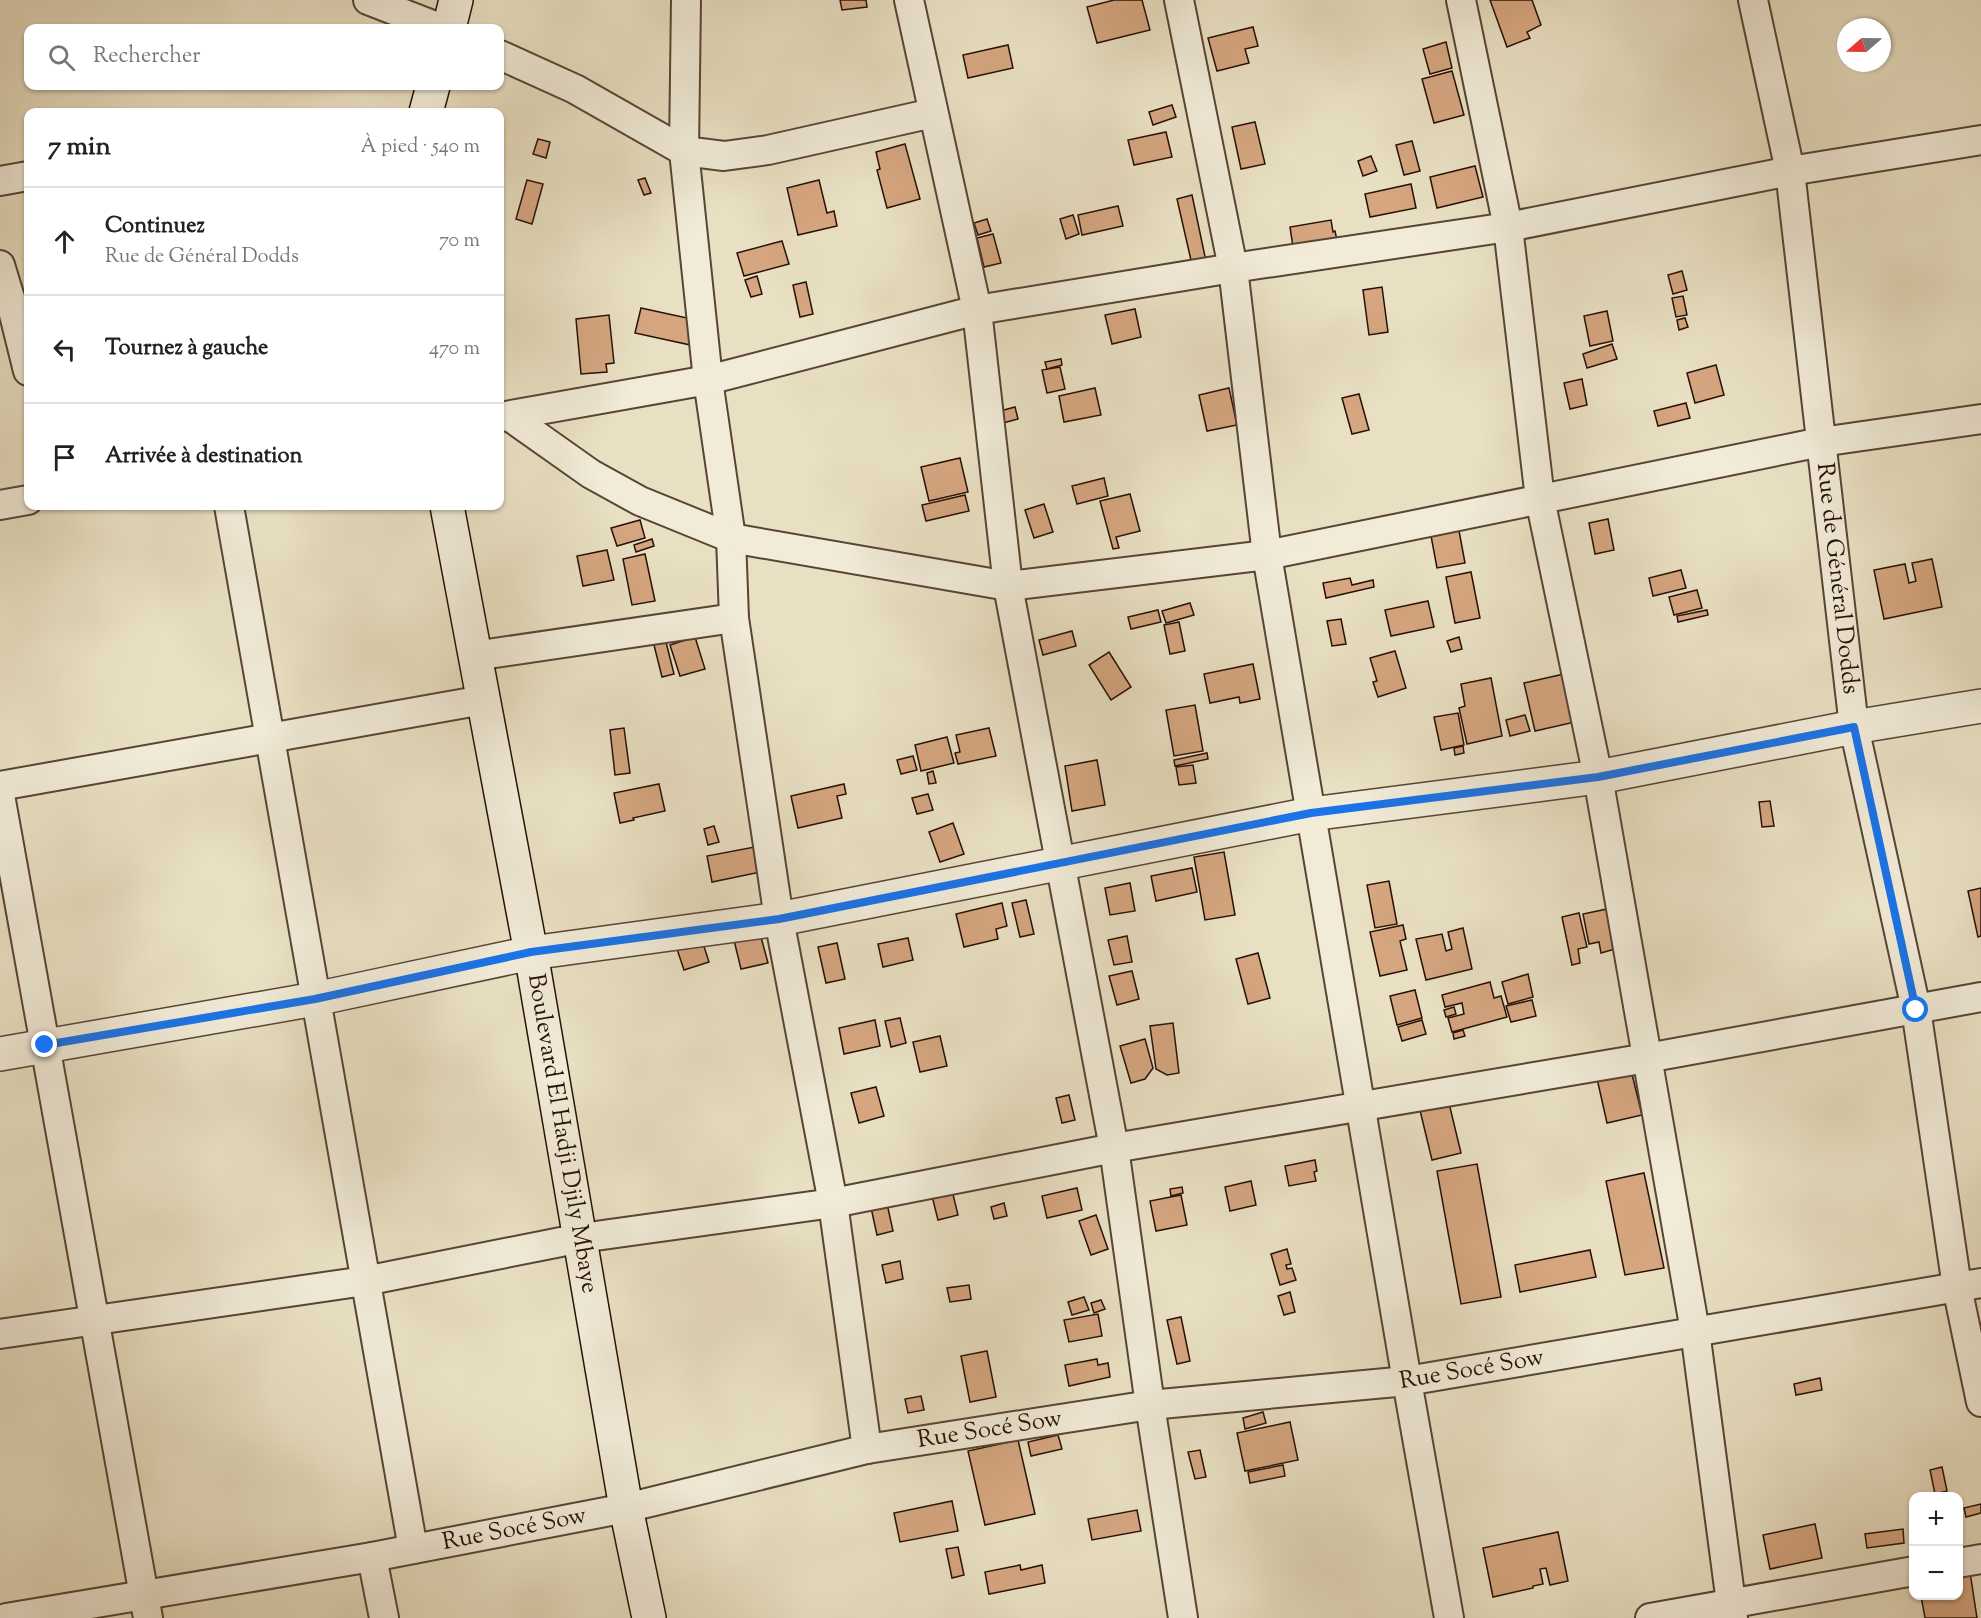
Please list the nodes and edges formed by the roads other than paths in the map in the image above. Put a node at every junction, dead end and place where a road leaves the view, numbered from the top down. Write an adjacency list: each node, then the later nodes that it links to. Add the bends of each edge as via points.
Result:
1 (368, 0): 8 (street)
2 (456, 0): 9 (street)
3 (686, 0): 15 (street)
4 (909, 0): 13 (street)
5 (1179, 0): 21 (street)
6 (1461, 0): 19 (street)
7 (1753, 0): 16 (street, Rue de Général Dodds)
8 (430, 24)
9 (450, 24)
10 (504, 57): 15 (street, via 575,89)
11 (432, 90): 12 (street)
12 (427, 108)
13 (933, 113): 15 (street, via 768,150 724,156); 23 (street)
14 (1981, 140): 16 (street)
15 (684, 151): 25 (street)
16 (1790, 171): 19 (street); 28 (street, Rue de Général Dodds)
17 (24, 177): 18 (street)
18 (0, 181)
19 (1508, 227): 21 (street); 29 (street)
20 (0, 265): 22 (street)
21 (1233, 268): 23 (street); 35 (street)
22 (5, 299): 24 (street)
23 (977, 310): 25 (street); 36 (street)
24 (24, 358)
25 (708, 380): 26 (street); 34 (street)
26 (504, 416): 34 (street, via 591,474 640,501)
27 (1981, 419): 28 (street)
28 (1821, 442): 29 (street); 41 (street, Rue de Général Dodds)
29 (1540, 499): 35 (street); 43 (street)
30 (24, 502): 31 (street)
31 (0, 505)
32 (230, 510): 42 (street)
33 (448, 510): 38 (street, Boulevard El Hadji Djily Mbaye)
34 (731, 538): 36 (street); 37 (street)
35 (1266, 555): 36 (street); 46 (street)
36 (1008, 586): 47 (street)
37 (734, 618): 38 (street); 48 (street)
38 (474, 656): 39 (street, Boulevard El Hadji Djily Mbaye)
39 (483, 700): 42 (street); 49 (street, Boulevard El Hadji Djily Mbaye)
40 (1981, 706): 41 (street)
41 (1854, 727): 43 (street); 52 (street, Rue de Général Dodds)
42 (269, 739): 44 (street); 51 (street)
43 (1598, 777): 46 (street); 55 (street)
44 (0, 786)
45 (0, 795): 53 (street)
46 (1311, 813): 47 (street); 56 (street)
47 (1061, 864): 48 (street); 57 (street)
48 (779, 919): 49 (street); 58 (street)
49 (531, 952): 51 (street); 59 (street, Boulevard El Hadji Djily Mbaye)
50 (1981, 997): 52 (street)
51 (315, 999): 53 (street); 60 (street)
52 (1916, 1010): 55 (street); 61 (street, Rue de Général Dodds)
53 (45, 1045): 54 (street); 62 (street)
54 (0, 1054)
55 (1647, 1058): 56 (street); 63 (street)
56 (1360, 1105): 57 (street); 65 (street)
57 (1114, 1148): 58 (street); 67 (street)
58 (832, 1203): 59 (street); 68 (street)
59 (580, 1238): 60 (street); 69 (street, Boulevard El Hadji Djily Mbaye)
60 (365, 1281): 62 (street); 70 (street)
61 (1969, 1285): 63 (street, Rue Socé Sow); 66 (street, Rue de Général Dodds)
62 (96, 1320): 64 (street); 75 (street)
63 (1695, 1331): 65 (street, Rue Socé Sow); 76 (street)
64 (0, 1334)
65 (1407, 1381): 67 (street, Rue Socé Sow); 81 (street)
66 (1981, 1402)
67 (1150, 1405): 68 (street, Rue Socé Sow); 80 (street)
68 (867, 1449): 69 (street, Rue Socé Sow)
69 (626, 1508): 70 (street, Rue Socé Sow); 79 (street, Boulevard El Hadji Djily Mbaye)
70 (413, 1550): 71 (street, Rue Socé Sow)
71 (372, 1557): 75 (street, Rue Socé Sow); 78 (street)
72 (1981, 1559): 73 (street)
73 (1963, 1562)
74 (1909, 1572): 76 (street)
75 (147, 1607): 77 (street, Rue Socé Sow)
76 (1731, 1610): 82 (street)
77 (6, 1618)
78 (384, 1618)
79 (649, 1618)
80 (1183, 1618)
81 (1449, 1618)
82 (1650, 1618)

